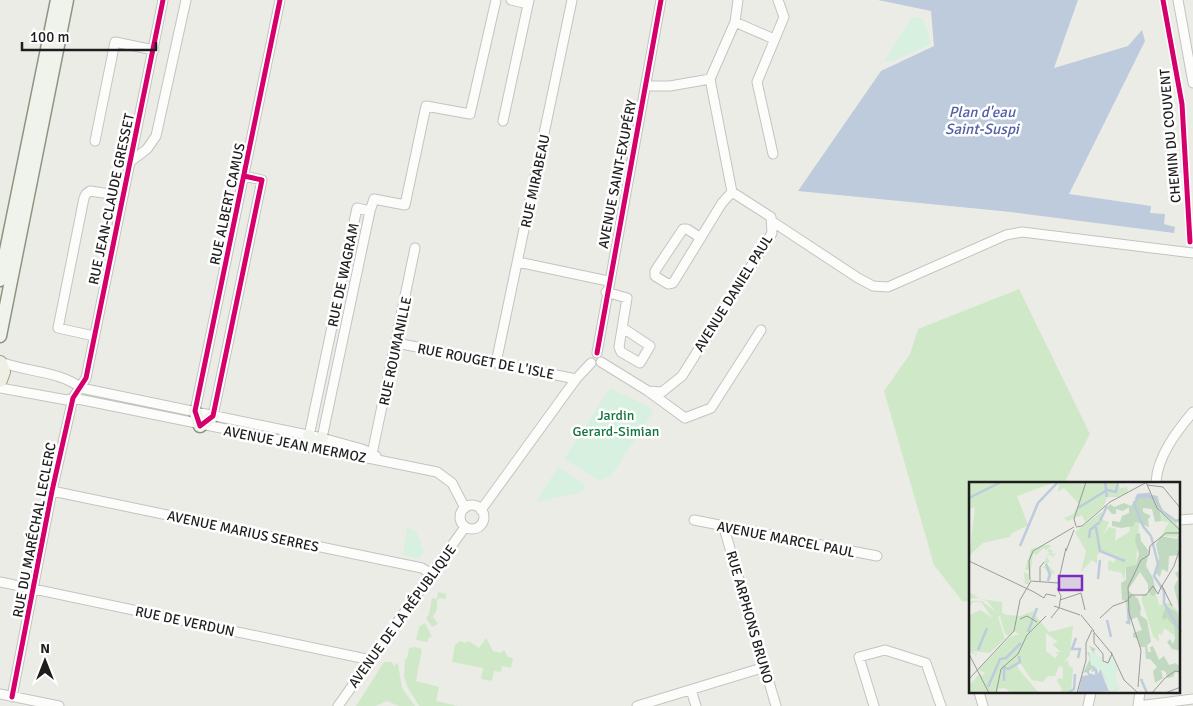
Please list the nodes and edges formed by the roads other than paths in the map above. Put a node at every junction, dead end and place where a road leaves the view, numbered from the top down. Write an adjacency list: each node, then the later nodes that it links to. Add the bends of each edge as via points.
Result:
1 (57, 0): 36 (main road)
2 (66, 0): 41 (main road)
3 (163, 0): 16 (street, RUE JEAN-CLAUDE GRESSET)
4 (186, 0): 24 (street, via 156,136)
5 (280, 0): 27 (street, RUE ALBERT CAMUS)
6 (496, 0): 30 (street, via 470,114 426,106 405,204 374,199)
7 (511, 0): 13 (street)
8 (572, 0): 35 (street, RUE MIRABEAU)
9 (661, 0): 20 (street, AVENUE SAINT-EXUPÉRY)
10 (738, 0): 14 (street)
11 (778, 0): 15 (street, via 784,17)
12 (1178, 0): 17 (street, CHEMIN DU COUVENT)
13 (528, 2): 21 (street)
14 (735, 22): 15 (street); 18 (street)
15 (774, 39): 25 (street, via 756,82)
16 (154, 50): 22 (street, via 115,42); 23 (street, RUE JEAN-CLAUDE GRESSET)
17 (1191, 59): 19 (street, CHEMIN DU COUVENT)
18 (710, 79): 20 (street, via 670,86); 28 (street)
19 (1193, 83)
20 (646, 86): 37 (street, AVENUE SAINT-EXUPÉRY)
21 (503, 121)
22 (95, 140)
23 (134, 140): 24 (street); 26 (street, RUE JEAN-CLAUDE GRESSET)
24 (146, 149): 26 (street)
25 (773, 154)
26 (130, 162): 29 (street, RUE JEAN-CLAUDE GRESSET)
27 (244, 176): 57 (street, RUE ALBERT CAMUS); 59 (street, via 262,180)
28 (732, 192): 31 (street, AVENUE DANIEL PAUL, via 771,217); 32 (street)
29 (123, 196): 42 (street, RUE JEAN-CLAUDE GRESSET); 42 (street, via 90,191 86,194 77,236 58,328)
30 (370, 211): 61 (street, RUE DE WAGRAM); 61 (street, RUE DE WAGRAM, via 357,208)
31 (773, 222): 34 (street, via 873,286 888,287 1006,235 1022,232); 54 (street, AVENUE DANIEL PAUL, via 772,233 682,376)
32 (701, 238): 32 (street, via 673,282 668,284 655,276 655,271 683,230 687,229)
33 (415, 248): 43 (street, RUE ROUMANILLE)
34 (1193, 253)
35 (518, 262): 37 (street); 47 (street, RUE MIRABEAU)
36 (0, 280)
37 (608, 281): 38 (street, AVENUE SAINT-EXUPÉRY)
38 (606, 292): 39 (street, via 627,298); 44 (street, AVENUE SAINT-EXUPÉRY)
39 (622, 328)
40 (761, 330): 56 (street, via 711,408 685,418)
41 (0, 336)
42 (94, 336): 52 (street, RUE JEAN-CLAUDE GRESSET)
43 (397, 344): 47 (street, RUE ROUGET DE L'ISLE); 62 (street, RUE ROUMANILLE)
44 (597, 352): 46 (street, via 602,356); 48 (street, via 590,356)
45 (0, 362): 50 (main road, via 3,372); 52 (street, AVENUE JEAN MERMOZ, via 20,370 69,379)
46 (601, 362): 48 (street); 53 (street)
47 (496, 363): 49 (street, RUE ROUGET DE L'ISLE)
48 (591, 363): 49 (street)
49 (576, 379): 67 (street)
50 (0, 380)
51 (0, 388): 55 (street, AVENUE JEAN MERMOZ, via 67,400)
52 (81, 388): 55 (street, RUE JEAN-CLAUDE GRESSET); 57 (street, AVENUE JEAN MERMOZ)
53 (648, 391): 54 (street); 56 (street)
54 (662, 392): 56 (street)
55 (73, 398): 60 (street, AVENUE JEAN MERMOZ); 65 (street, RUE DU MARÉCHAL LECLERC)
56 (663, 402)
57 (195, 412): 59 (street, AVENUE JEAN MERMOZ); 60 (main road)
58 (1193, 412): 64 (street, via 1170,442)
59 (213, 416): 60 (main road); 61 (street, AVENUE JEAN MERMOZ)
60 (200, 426): 61 (street, AVENUE JEAN MERMOZ)
61 (315, 440): 62 (street, AVENUE JEAN MERMOZ); 63 (street, AVENUE JEAN MERMOZ)
62 (372, 454): 63 (street, AVENUE JEAN MERMOZ)
63 (385, 460): 66 (street, AVENUE JEAN MERMOZ, via 443,474 452,483)
64 (1156, 482)
65 (52, 491): 74 (street, AVENUE MARIUS SERRES, via 422,568); 76 (street, RUE DU MARÉCHAL LECLERC)
66 (465, 508): 67 (street, via 473,505); 71 (street, via 460,517)
67 (481, 510): 71 (street, via 484,518 480,525)
68 (1193, 519): 70 (street)
69 (694, 520): 72 (street, AVENUE MARCEL PAUL)
70 (1180, 520)
71 (465, 527): 74 (street, AVENUE DE LA RÉPUBLIQUE)
72 (724, 528): 73 (street, AVENUE MARCEL PAUL); 78 (street, RUE ARPHONS BRUNO)
73 (877, 556)
74 (432, 574): 77 (street, AVENUE DE LA RÉPUBLIQUE)
75 (0, 582): 76 (street, RUE DE VERDUN)
76 (33, 590): 77 (street, RUE DE VERDUN); 82 (street, RUE DU MARÉCHAL LECLERC)
77 (371, 660): 85 (street, AVENUE DE LA RÉPUBLIQUE)
78 (765, 667): 79 (street); 88 (street, RUE ARPHONS BRUNO)
79 (691, 690): 86 (street); 87 (street)
80 (0, 694): 82 (street)
81 (979, 694): 91 (street)
82 (12, 697): 84 (street)
83 (1193, 699): 92 (street)
84 (59, 706)
85 (338, 706)
86 (637, 706)
87 (696, 706)
88 (776, 706)
89 (874, 706): 90 (street, via 859,657 886,650 926,663)
90 (941, 706)
91 (983, 706)
92 (1138, 706)

